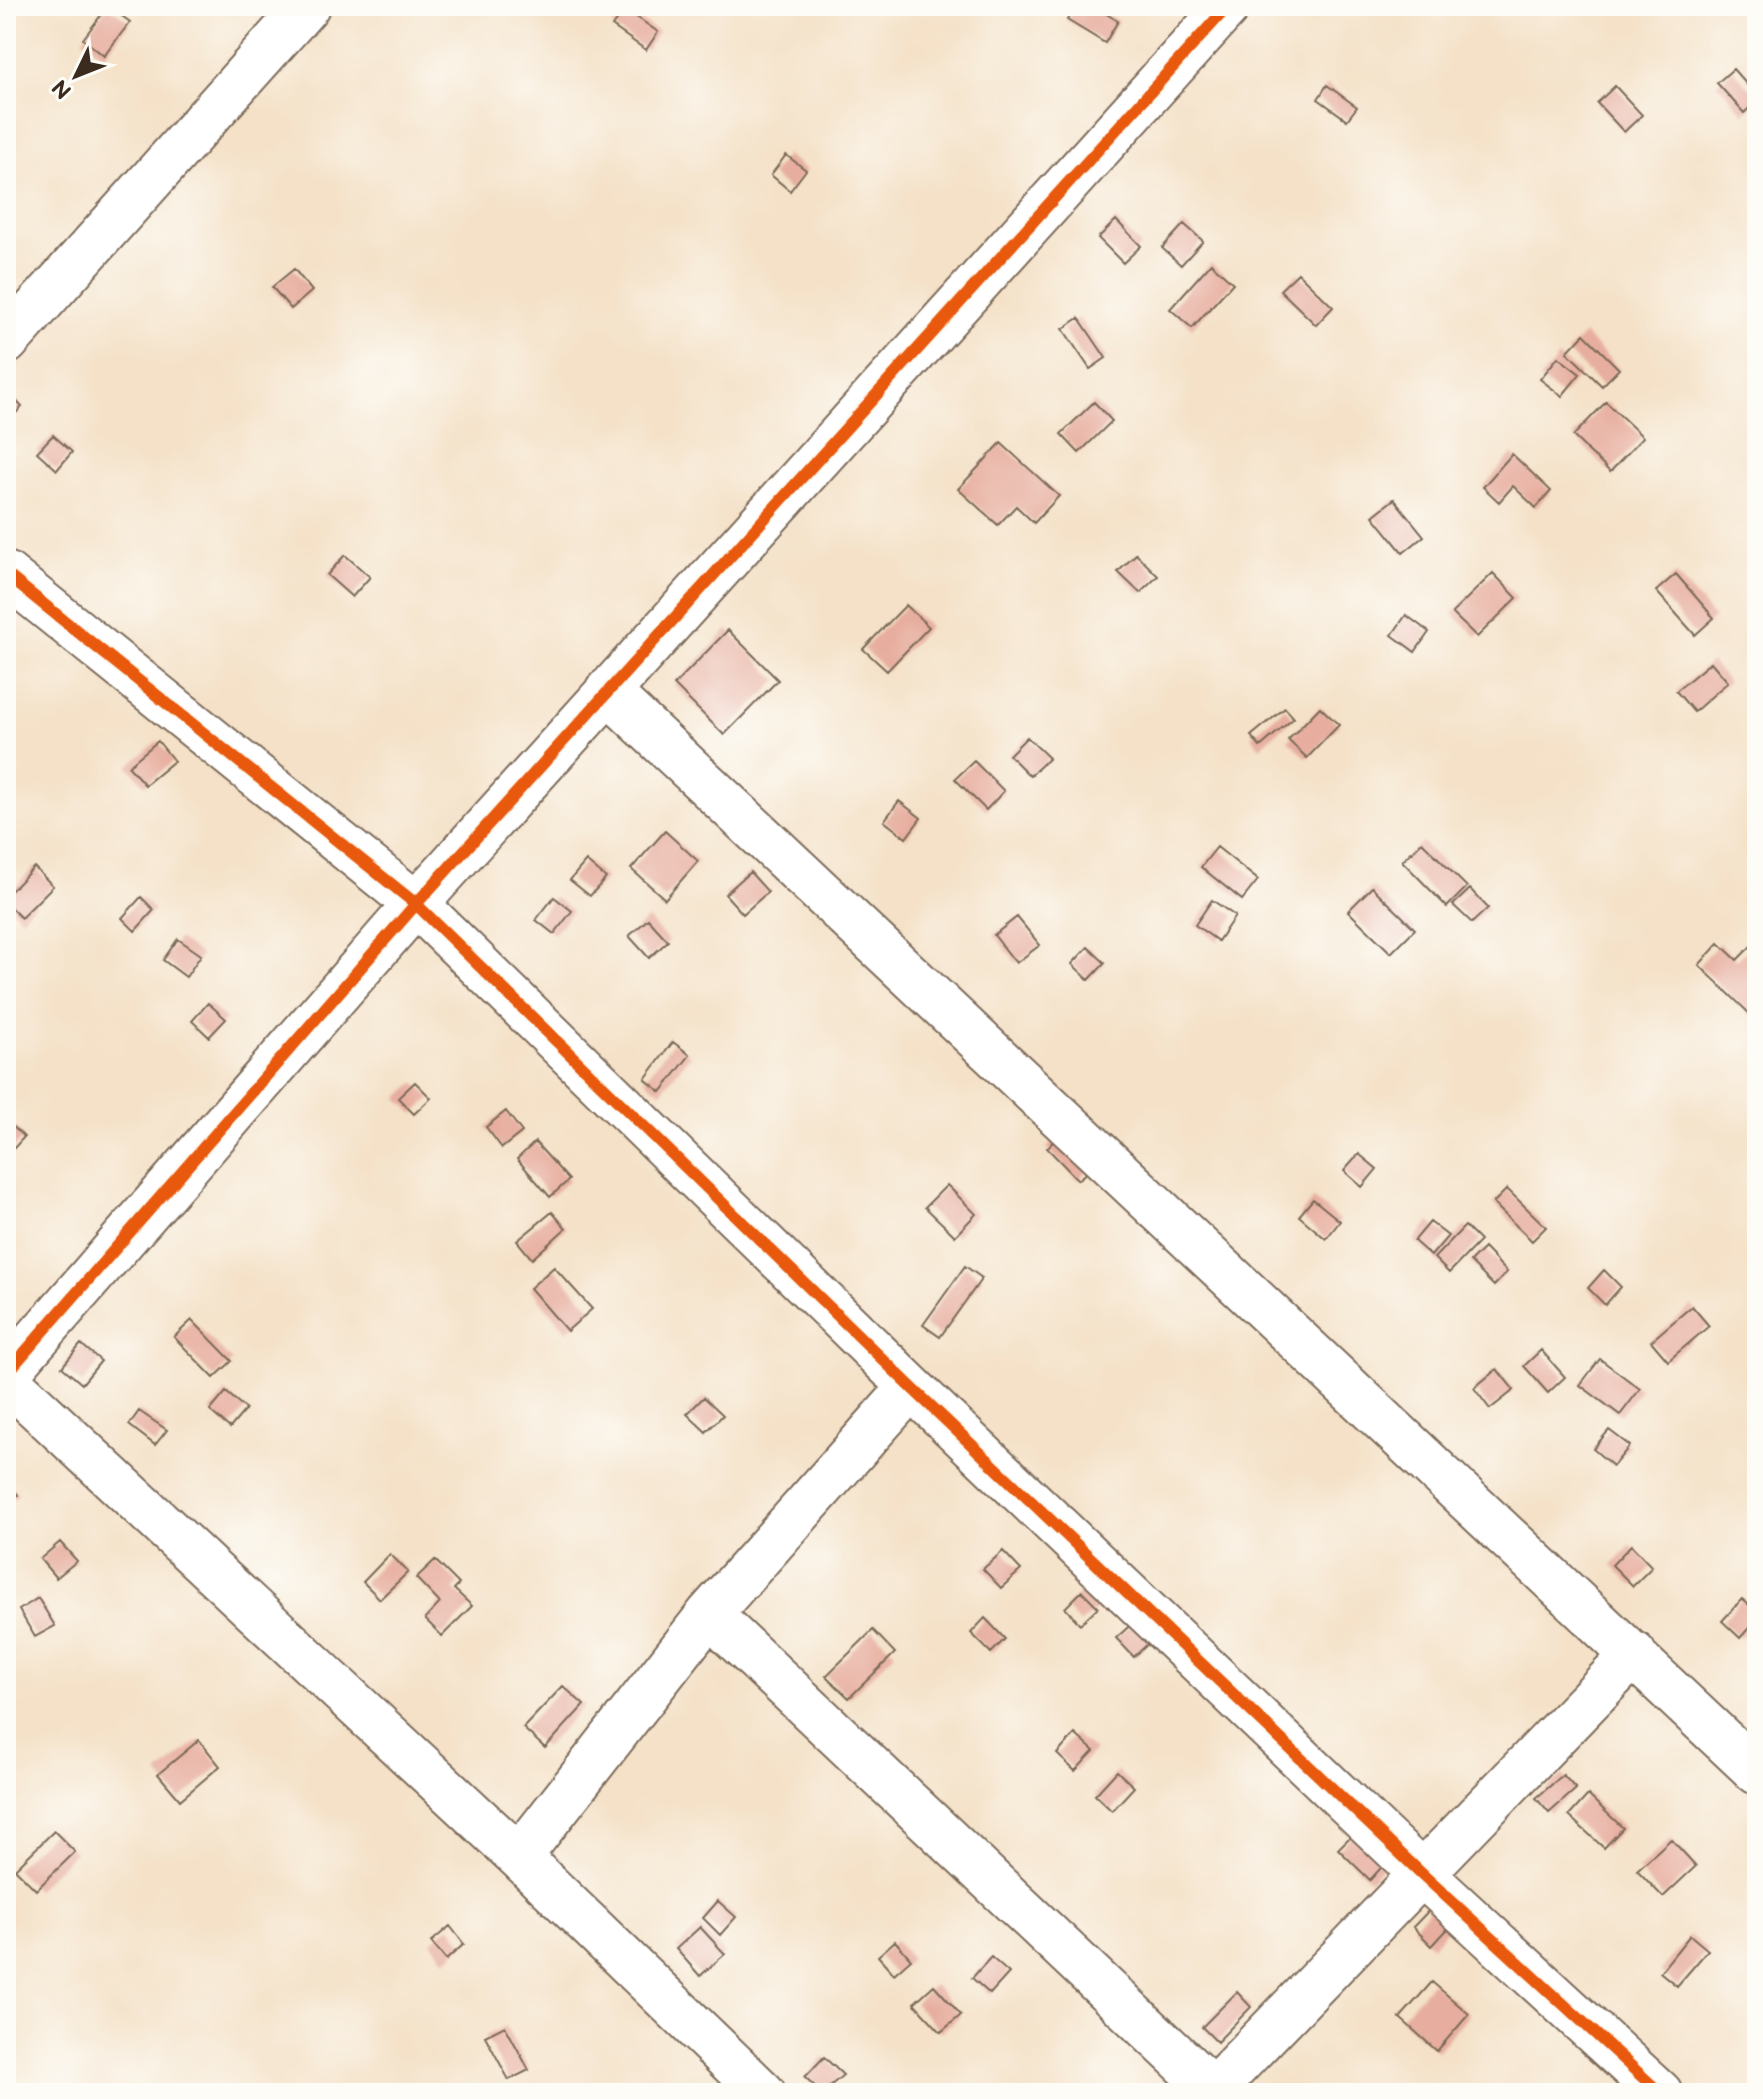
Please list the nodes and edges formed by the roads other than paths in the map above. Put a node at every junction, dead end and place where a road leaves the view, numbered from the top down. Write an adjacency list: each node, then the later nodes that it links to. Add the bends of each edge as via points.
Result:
1 (307, 6): 3 (street)
2 (1228, 6): 5 (street)
3 (6, 342)
4 (6, 574): 6 (street)
5 (607, 691): 6 (street); 10 (street)
6 (416, 904): 7 (street); 8 (street)
7 (6, 1377): 12 (street)
8 (911, 1387): 9 (street); 13 (street)
9 (709, 1614): 12 (street); 14 (street)
10 (1634, 1654): 11 (street); 13 (street)
11 (1757, 1772)
12 (519, 1857): 15 (street)
13 (1423, 1875): 14 (street); 16 (street)
14 (1213, 2092)
15 (763, 2093)
16 (1660, 2093)

